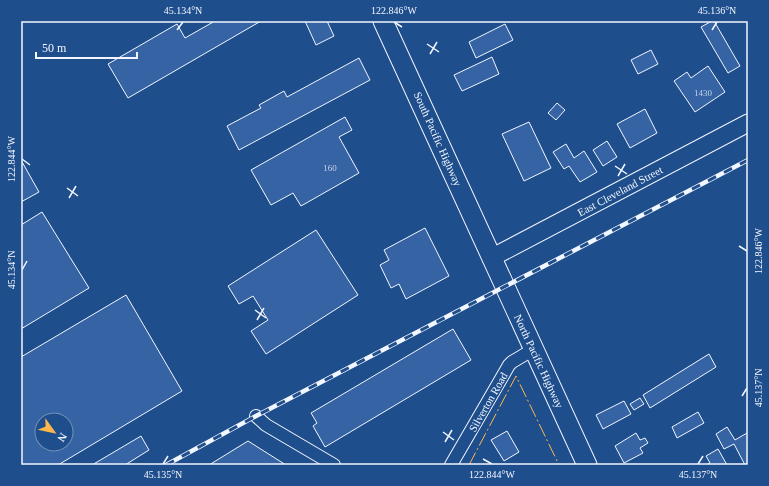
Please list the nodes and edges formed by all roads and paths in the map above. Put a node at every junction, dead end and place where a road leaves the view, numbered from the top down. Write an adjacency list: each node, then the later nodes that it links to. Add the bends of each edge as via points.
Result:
1 (383, 21): 3 (main road, South Pacific Highway)
2 (748, 123): 3 (street, East Cleveland Street)
3 (491, 258): 4 (main road, North Pacific Highway)
4 (534, 349): 7 (street, Silverton Road, via 509,365); 8 (main road, North Pacific Highway)
5 (256, 416): 6 (street, via 266,425)
6 (334, 465)
7 (451, 465)
8 (587, 465)

